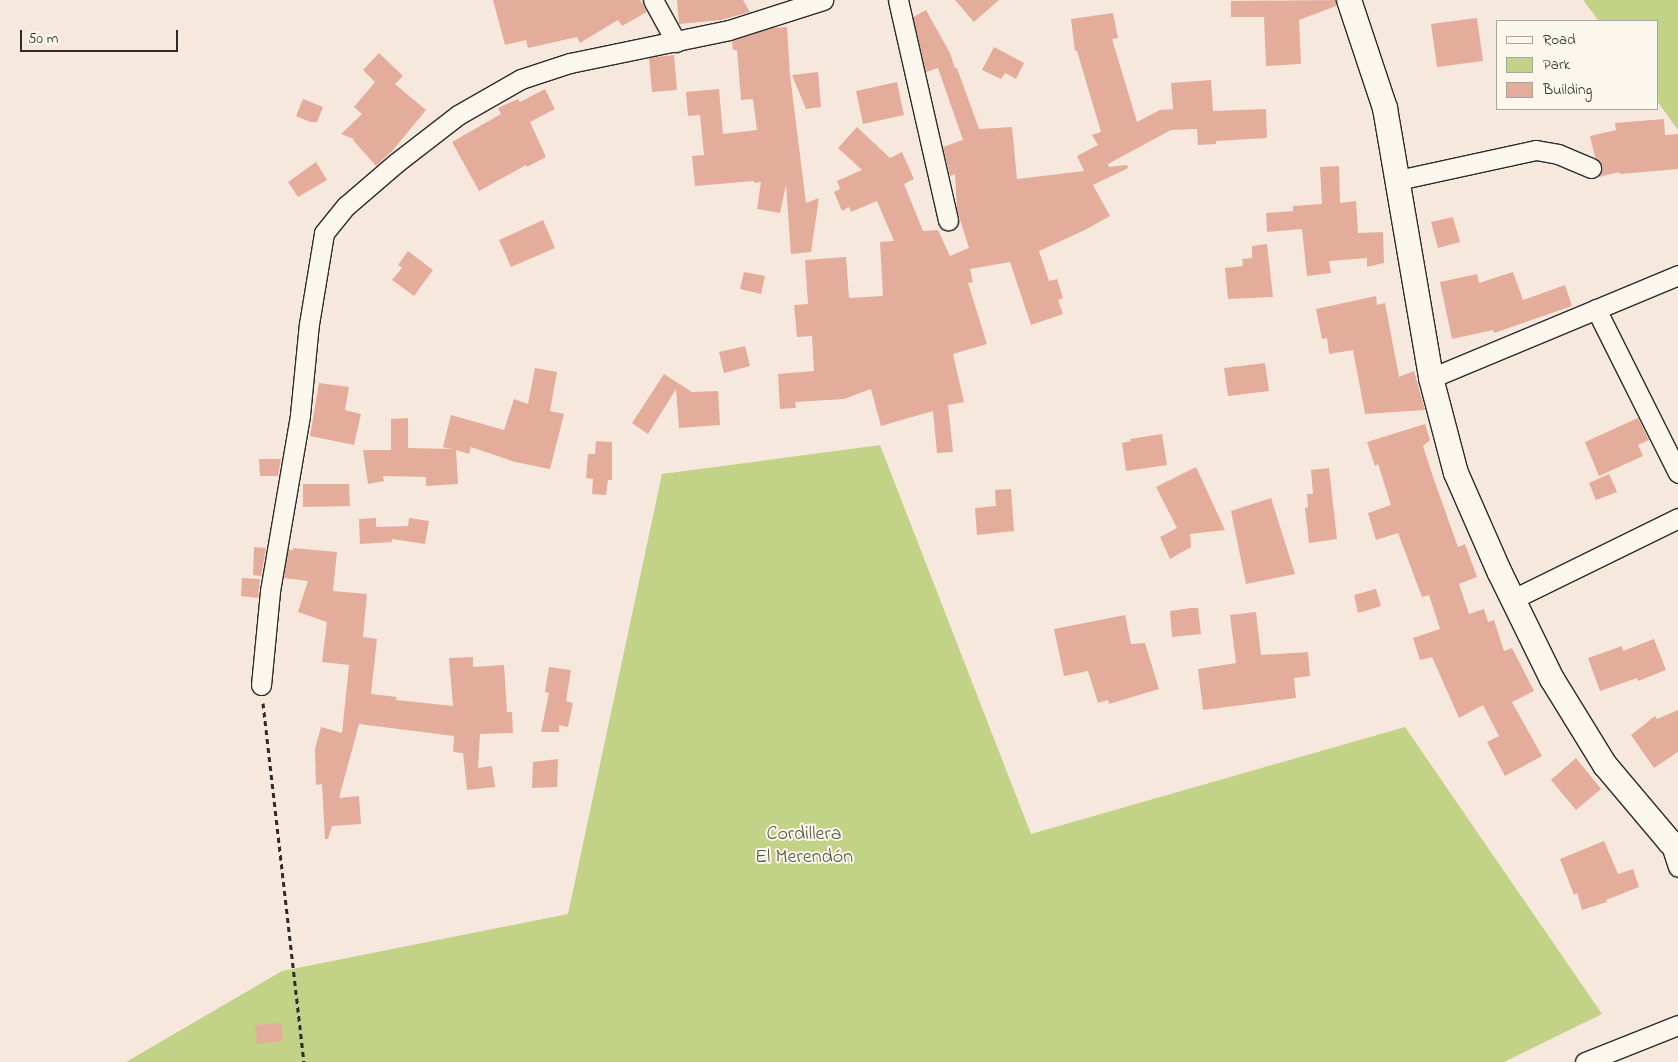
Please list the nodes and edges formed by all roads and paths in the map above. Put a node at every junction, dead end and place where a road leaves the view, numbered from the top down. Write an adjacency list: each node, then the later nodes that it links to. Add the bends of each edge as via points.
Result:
1 (653, 0): 5 (street)
2 (823, 0): 5 (street, via 729,30)
3 (898, 0): 8 (street)
4 (1349, 0): 7 (street, via 1385,108)
5 (676, 42): 15 (street, via 570,63 521,79 458,115 396,163 346,206 324,233 309,324 300,414 270,591)
6 (1590, 168): 7 (street, via 1558,154 1536,150)
7 (1398, 180): 11 (street)
8 (948, 220)
9 (1678, 275): 10 (street)
10 (1596, 309): 11 (street); 12 (street)
11 (1431, 378): 14 (street, via 1456,473)
12 (1678, 473)
13 (1678, 518): 14 (street)
14 (1512, 599): 16 (street, via 1552,679 1605,765)
15 (261, 686): 19 (path)
16 (1674, 845): 17 (street)
17 (1678, 867)
18 (1678, 1026): 20 (street)
19 (304, 1062)
20 (1585, 1062)

